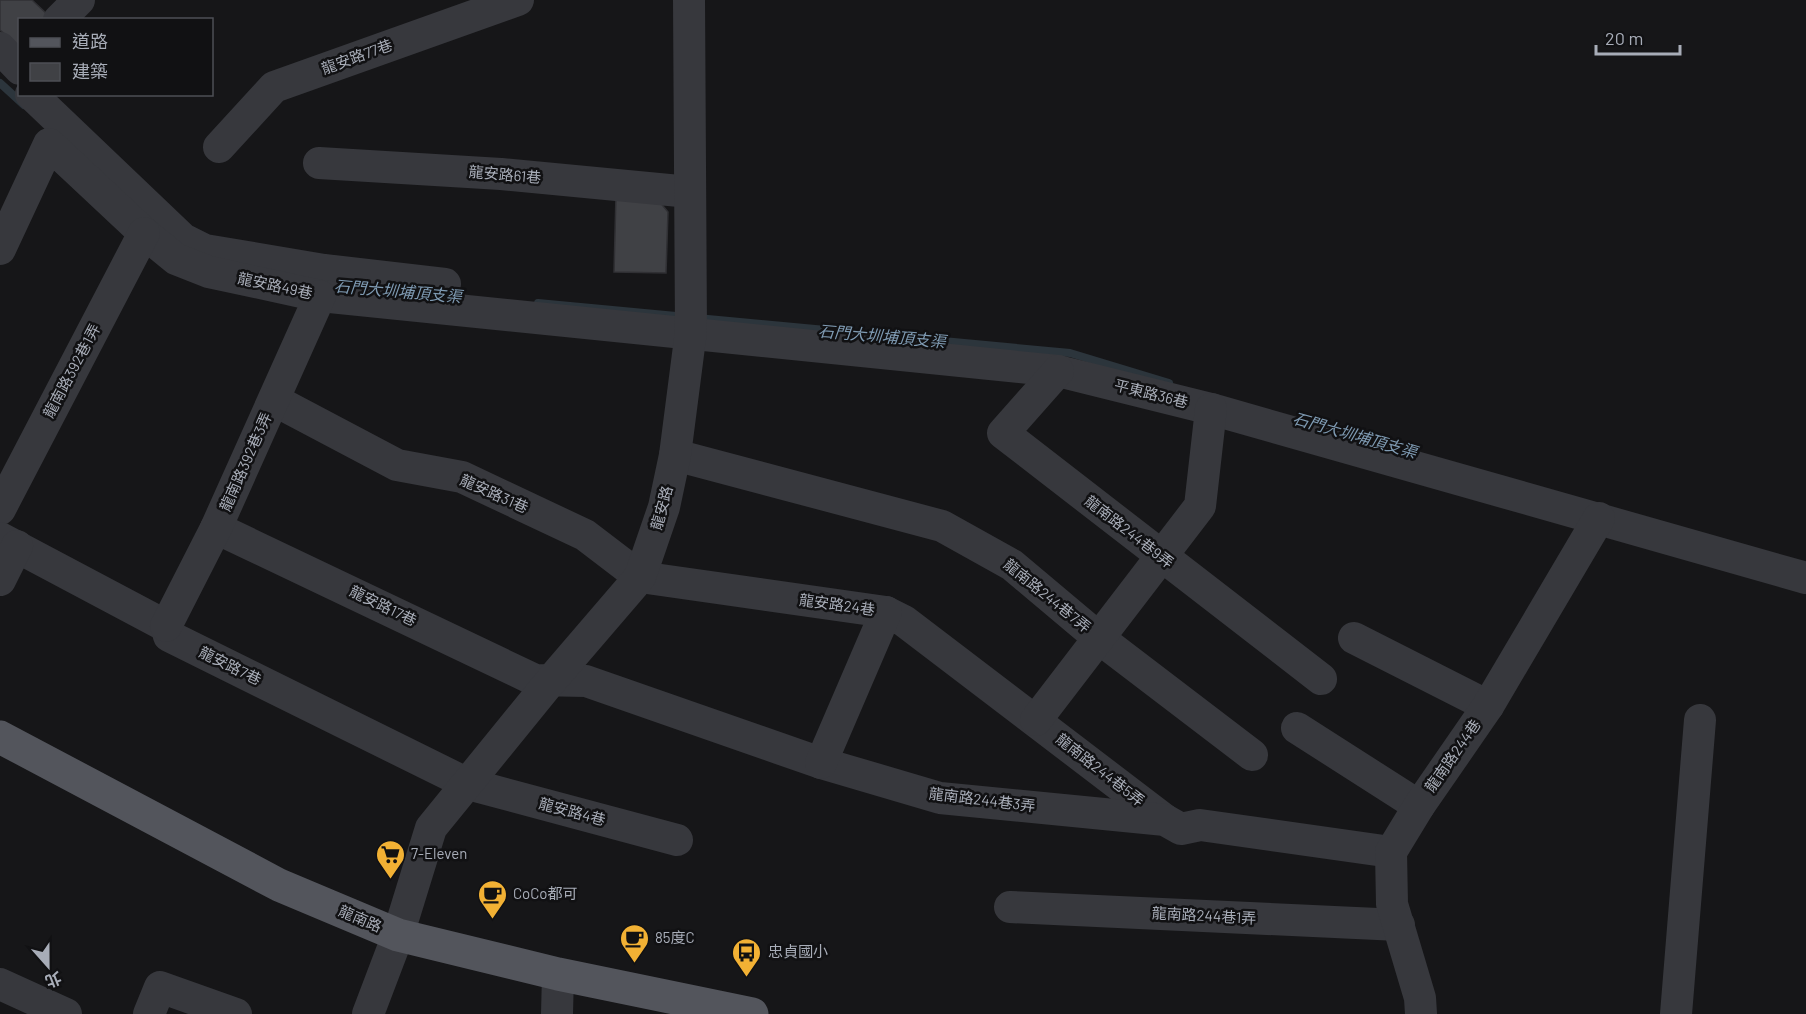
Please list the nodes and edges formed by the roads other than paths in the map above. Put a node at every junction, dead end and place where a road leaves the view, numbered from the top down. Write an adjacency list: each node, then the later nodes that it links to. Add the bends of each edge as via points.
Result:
1 (518, 0): 3 (street, 龍安路77巷)
2 (689, 0): 7 (street, 龍安路)
3 (464, 9): 5 (street, 龍安路77巷, via 274,87)
4 (33, 96): 10 (street, via 183,239 205,250 324,270)
5 (219, 147)
6 (319, 163): 7 (street, 龍安路61巷, via 501,174)
7 (690, 192): 12 (street, 龍安路)
8 (144, 233): 9 (street, 龍安路49巷, via 49,144); 11 (street, 龍安路49巷, via 176,259 209,272); 17 (street, 龍南路392巷1弄)
9 (0, 249)
10 (445, 284)
11 (320, 296): 12 (street, 龍安路49巷); 14 (street, 龍南路392巷3弄)
12 (691, 326): 13 (street, 平東路36巷); 16 (street, 龍安路)
13 (1058, 371): 15 (street, 平東路36巷); 21 (street, 龍南路244巷9弄, via 1003,433)
14 (274, 400): 19 (street, 龍南路392巷3弄); 22 (street, 龍安路31巷, via 397,465 462,477 585,535)
15 (1211, 409): 18 (street, 平東路36巷); 21 (street, via 1200,506)
16 (675, 455): 22 (street, 龍安路, via 664,507); 28 (street, 龍南路244巷7弄, via 942,526 1012,565)
17 (0, 509)
18 (1599, 518): 23 (street, 平東路36巷); 31 (street, 龍南路244巷)
19 (216, 528): 26 (street, 龍南路392巷3弄); 30 (street, 龍安路17巷, via 535,680)
20 (8, 542): 24 (street); 26 (street, 龍安路7巷)
21 (1159, 556): 28 (street); 29 (street, 龍南路244巷9弄)
22 (640, 577): 25 (street, 龍安路24巷); 30 (street, 龍安路)
23 (1806, 578)
24 (0, 580)
25 (886, 612): 32 (street, 龍安路24巷, via 904,621); 37 (street)
26 (166, 626): 38 (street, 龍安路7巷, via 169,636)
27 (1354, 638): 31 (street)
28 (1100, 639): 32 (street); 36 (street, 龍南路244巷7弄)
29 (1321, 679)
30 (549, 682): 37 (street, 龍南路244巷3弄, via 586,681); 38 (street, 龍安路)
31 (1488, 706): 39 (street, 龍南路244巷)
32 (1036, 720): 40 (street, 龍南路244巷5弄)
33 (1700, 720): 56 (street)
34 (1298, 728): 39 (street)
35 (0, 737): 45 (main road, 龍南路, via 279,885)
36 (1252, 755)
37 (821, 763): 40 (street, 龍南路244巷3弄, via 940,798)
38 (468, 784): 41 (street, 龍安路4巷); 45 (street, 龍安路, via 431,828)
39 (1419, 806): 42 (street, 龍南路244巷)
40 (1165, 820): 42 (street, 龍南路244巷3弄, via 1181,829 1200,825)
41 (677, 840)
42 (1391, 852): 44 (street, via 1392,904)
43 (1010, 908): 44 (street, 龍南路244巷1弄)
44 (1399, 925): 55 (street)
45 (398, 935): 46 (main road, 龍南路); 53 (street, 龍安路)
46 (558, 974): 49 (street); 54 (main road, 龍南路)
47 (0, 984): 50 (street)
48 (199, 1008): 51 (street, via 160,987); 52 (street)
49 (560, 1013)
50 (66, 1014)
51 (149, 1014)
52 (236, 1014)
53 (368, 1014)
54 (752, 1014)
55 (1421, 1014)
56 (1676, 1014)

